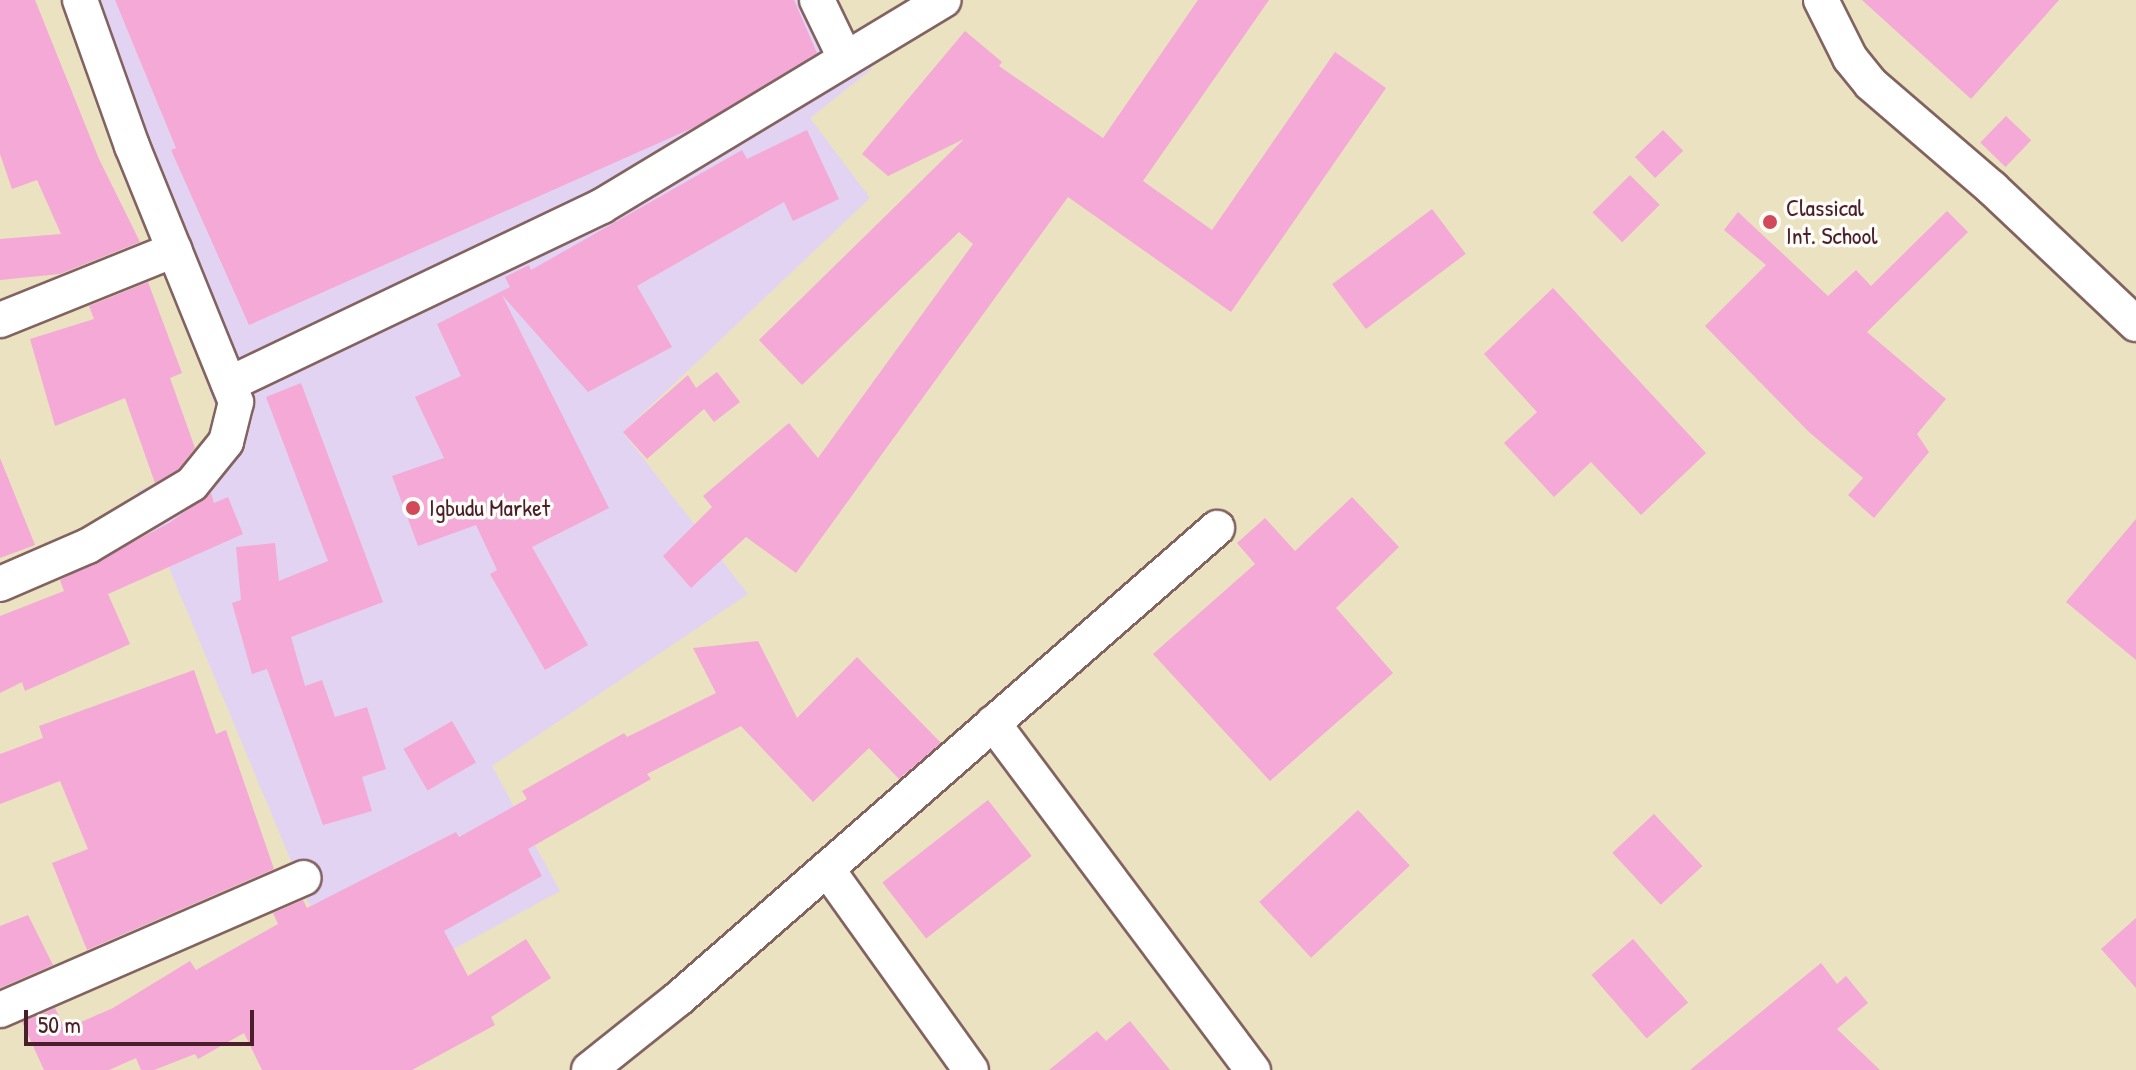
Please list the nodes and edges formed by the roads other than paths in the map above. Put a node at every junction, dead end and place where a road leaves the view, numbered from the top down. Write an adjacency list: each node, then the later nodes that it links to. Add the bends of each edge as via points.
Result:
1 (80, 0): 6 (street)
2 (817, 0): 5 (street)
3 (944, 0): 5 (street)
4 (1821, 0): 8 (street, via 1850,58 1871,84 1992,188)
5 (845, 58): 9 (street, via 602,206)
6 (174, 250): 7 (street); 9 (street)
7 (0, 320)
8 (2136, 324)
9 (229, 384): 11 (street, via 236,402 226,442 192,484 88,546)
10 (1217, 528): 12 (street)
11 (0, 584)
12 (993, 723): 13 (street); 18 (street)
13 (827, 869): 16 (street); 17 (street)
14 (304, 878): 15 (street)
15 (0, 1010)
16 (589, 1070)
17 (971, 1070)
18 (1253, 1070)

